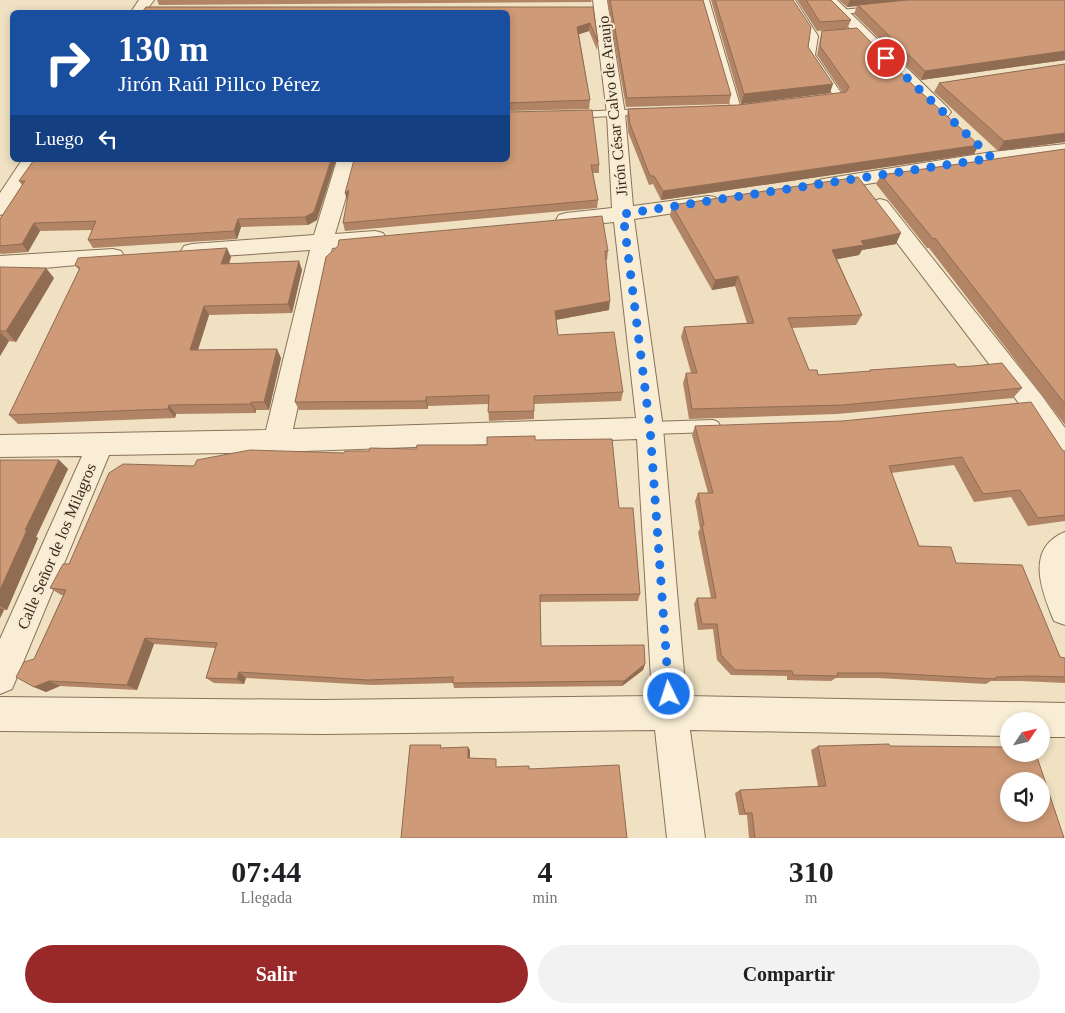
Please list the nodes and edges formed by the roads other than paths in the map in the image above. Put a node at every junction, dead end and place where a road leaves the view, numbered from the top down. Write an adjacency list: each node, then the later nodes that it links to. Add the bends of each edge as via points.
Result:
1 (705, 0): 12 (lane)
2 (791, 0): 11 (lane, via 819,35 811,55 839,97)
3 (601, 4): 7 (street); 14 (street, Jirón César Calvo de Araujo)
4 (834, 6): 6 (lane); 10 (street, via 856,32)
5 (142, 7): 8 (street)
6 (886, 7)
7 (581, 8)
8 (159, 10)
9 (934, 85): 10 (street)
10 (916, 88): 16 (street)
11 (811, 100)
12 (736, 109)
13 (662, 112): 14 (lane)
14 (616, 114): 15 (lane); 24 (street, Jirón César Calvo de Araujo)
15 (567, 115)
16 (957, 126)
17 (1065, 150): 20 (street, via 985,152)
18 (31, 162): 23 (street)
19 (346, 162): 27 (street)
20 (859, 179): 21 (street); 36 (street, via 1023,404)
21 (800, 188)
22 (731, 198): 24 (street)
23 (0, 208)
24 (623, 214): 25 (street); 32 (street, Jirón César Calvo de Araujo)
25 (545, 222)
26 (400, 235): 27 (street)
27 (322, 243): 28 (street); 33 (street)
28 (175, 252)
29 (136, 255): 30 (street)
30 (0, 264)
31 (729, 425): 32 (lane)
32 (650, 428): 33 (street); 40 (street, Jirón César Calvo de Araujo)
33 (277, 441): 34 (street)
34 (101, 443): 35 (street); 39 (street, Calle Señor de los Milagros)
35 (0, 446)
36 (1065, 450)
37 (1060, 560): 38 (street)
38 (1065, 610)
39 (0, 676)
40 (670, 713): 41 (street, via 322,717); 42 (street); 43 (street, Jirón César Calvo de Araujo)
41 (0, 714)
42 (1065, 720)
43 (686, 838)

